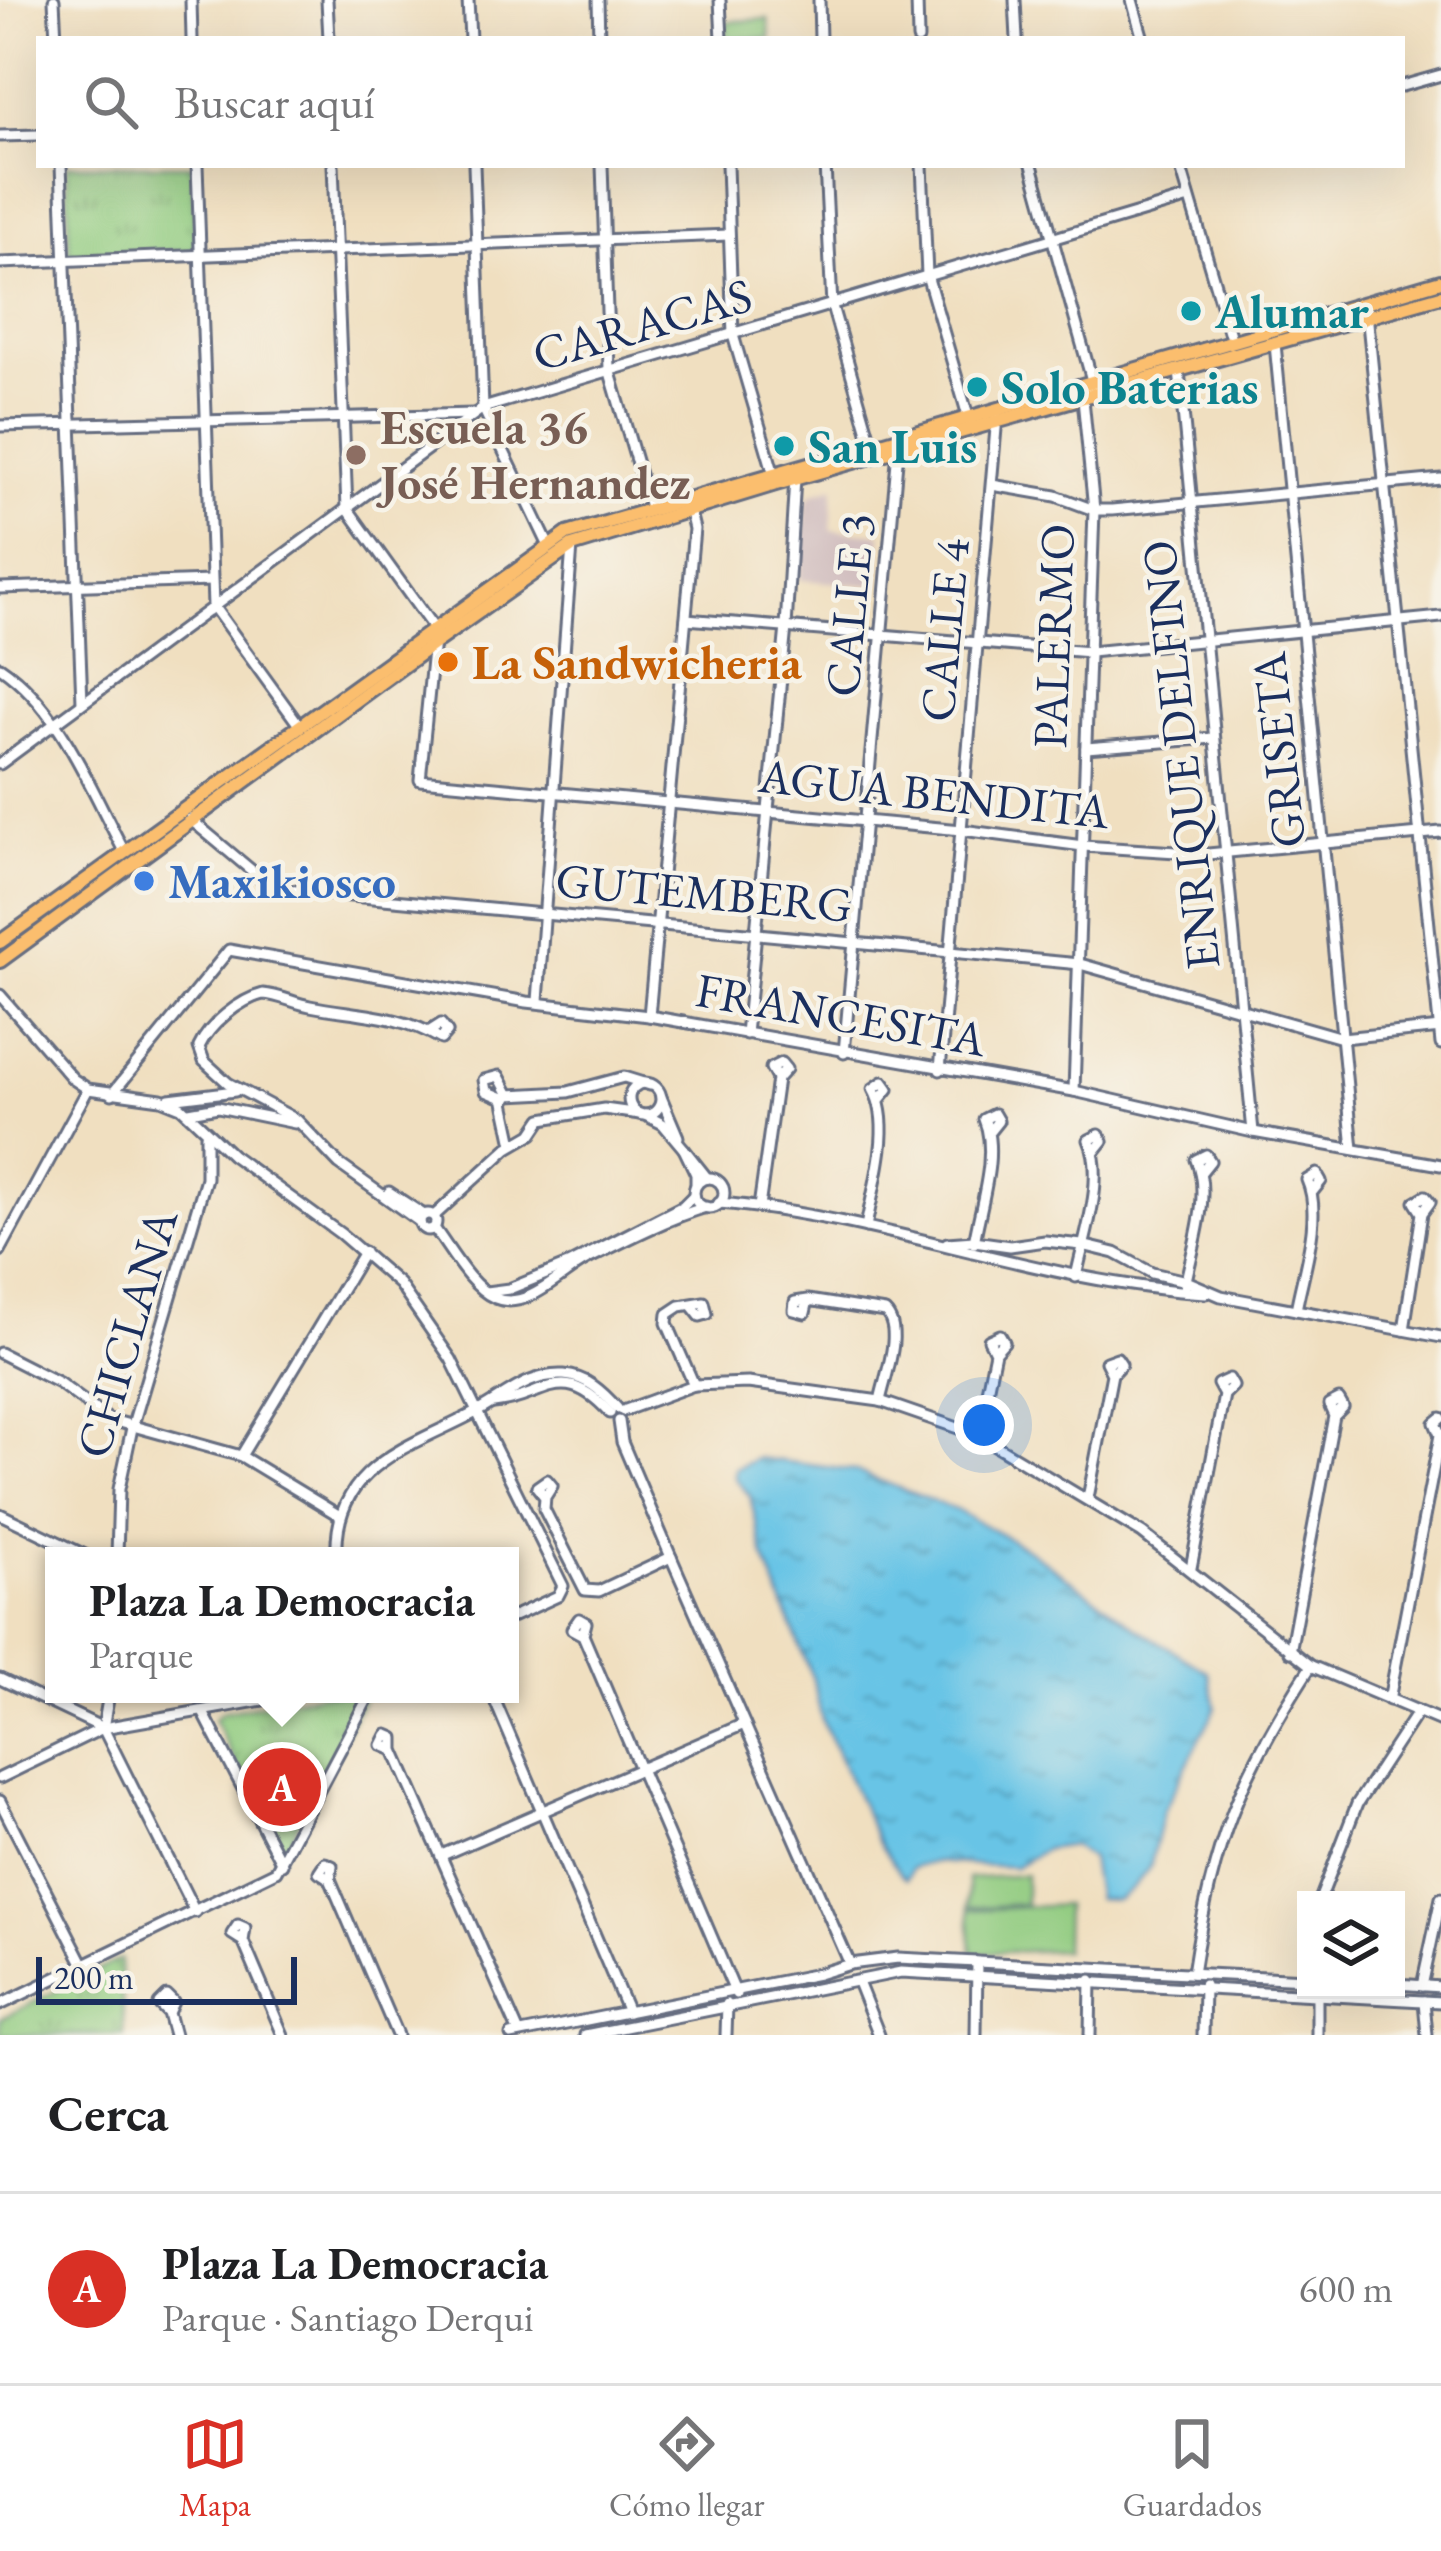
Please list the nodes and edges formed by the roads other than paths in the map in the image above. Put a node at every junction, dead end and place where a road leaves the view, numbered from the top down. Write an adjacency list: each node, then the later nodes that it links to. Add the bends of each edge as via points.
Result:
1 (54, 0): 11 (street)
2 (191, 0): 12 (street)
3 (327, 0): 13 (street)
4 (468, 0): 14 (street)
5 (598, 0): 15 (street)
6 (720, 0): 16 (street)
7 (819, 0): 17 (street)
8 (916, 0): 18 (street)
9 (1015, 0): 19 (street)
10 (1132, 0): 20 (street)
11 (56, 36)
12 (192, 36)
13 (328, 36)
14 (470, 36)
15 (599, 36)
16 (722, 36)
17 (820, 36)
18 (918, 36)
19 (1017, 36)
20 (1142, 36)
21 (1441, 74): 22 (street)
22 (1405, 85)
23 (36, 135): 24 (street)
24 (0, 136)
25 (61, 168): 42 (street)
26 (197, 168): 41 (street)
27 (334, 168): 40 (street)
28 (474, 168): 39 (street)
29 (602, 168): 38 (street)
30 (727, 168): 36 (street)
31 (825, 168): 47 (street)
32 (922, 168): 44 (street)
33 (1033, 168): 37 (street)
34 (1181, 168): 35 (street)
35 (1189, 198): 37 (street, CARACAS); 50 (street)
36 (729, 236): 38 (street); 49 (street)
37 (1054, 238): 44 (street, CARACAS); 54 (street)
38 (605, 240): 39 (street); 52 (street)
39 (477, 245): 40 (street); 56 (street)
40 (337, 251): 41 (street); 57 (street)
41 (200, 257): 42 (street); 59 (street)
42 (64, 262): 43 (street); 60 (street)
43 (0, 263)
44 (927, 275): 47 (street, CARACAS); 61 (street)
45 (1441, 281): 48 (main road)
46 (1441, 296): 48 (main road)
47 (832, 306): 49 (street, CARACAS); 63 (street)
48 (1368, 310): 50 (main road); 51 (main road); 68 (street)
49 (733, 334): 52 (street, CARACAS); 67 (street)
50 (1232, 342): 54 (main road)
51 (1275, 344): 53 (main road); 70 (street, GRISETA)
52 (610, 369): 56 (street, CARACAS); 74 (street)
53 (1179, 370): 55 (main road); 71 (street, ENRIQUE DELFINO)
54 (1093, 384): 55 (street); 58 (main road)
55 (1083, 398): 58 (main road); 75 (street, PALERMO)
56 (478, 411): 57 (street); 73 (street, CARACAS); 76 (street)
57 (343, 415): 59 (street); 73 (street)
58 (997, 417): 61 (main road); 69 (street, CALLE 4)
59 (206, 419): 60 (street); 78 (street)
60 (70, 424): 62 (street); 79 (street)
61 (970, 424): 63 (main road); 64 (main road)
62 (0, 426)
63 (872, 446): 65 (main road)
64 (898, 450): 65 (main road); 88 (street, CALLE 3)
65 (794, 474): 67 (main road); 85 (street)
66 (1441, 478): 68 (street)
67 (775, 479): 72 (main road)
68 (1387, 484): 70 (street); 84 (street)
69 (992, 485): 75 (street); 90 (street, CALLE 4)
70 (1290, 494): 71 (street); 86 (street, GRISETA)
71 (1192, 503): 75 (street); 89 (street, ENRIQUE DELFINO)
72 (688, 504): 74 (main road); 77 (main road); 83 (street, via 694,530)
73 (347, 508): 81 (street, CARACAS); 87 (street)
74 (650, 508): 76 (main road)
75 (1094, 510): 91 (street, PALERMO)
76 (548, 544): 87 (main road)
77 (572, 547): 87 (main road); 99 (street)
78 (211, 581): 79 (street); 81 (street)
79 (76, 585): 80 (street); 93 (street)
80 (0, 588)
81 (213, 606): 93 (street, CARACAS); 95 (street)
82 (1441, 617): 84 (street)
83 (686, 619): 85 (street); 100 (street)
84 (1400, 621): 86 (street); 106 (street)
85 (786, 627): 88 (street); 101 (street)
86 (1303, 630): 89 (street); 107 (street, GRISETA)
87 (435, 634): 95 (main road); 99 (street, AGUA BENDITA, via 420,780); 102 (main road)
88 (882, 638): 90 (street); 103 (street, CALLE 3)
89 (1205, 639): 91 (street); 96 (street, ENRIQUE DELFINO)
90 (980, 643): 91 (street); 104 (street, CALLE 4)
91 (1090, 652): 97 (street, PALERMO)
92 (0, 667): 94 (street)
93 (82, 702): 94 (street, CARACAS)
94 (55, 724): 98 (street, CARACAS); 109 (street)
95 (299, 725): 102 (main road)
96 (1214, 738): 97 (street); 110 (street, ENRIQUE DELFINO)
97 (1086, 748): 108 (street, PALERMO)
98 (0, 764)
99 (554, 795): 100 (street, AGUA BENDITA); 111 (street)
100 (669, 803): 101 (street, AGUA BENDITA); 112 (street)
101 (767, 812): 103 (street, AGUA BENDITA); 113 (street)
102 (187, 815): 109 (main road); 111 (street, GUTEMBERG, via 280,889); 117 (main road)
103 (865, 822): 104 (street, AGUA BENDITA); 115 (street, CALLE 3)
104 (962, 830): 108 (street, AGUA BENDITA); 116 (street, CALLE 4)
105 (1441, 832): 106 (street, AGUA BENDITA)
106 (1420, 834): 107 (street, AGUA BENDITA); 123 (street)
107 (1323, 844): 110 (street, AGUA BENDITA); 126 (street, GRISETA)
108 (1083, 846): 110 (street, AGUA BENDITA); 118 (street, PALERMO)
109 (125, 853): 114 (main road)
110 (1226, 854): 121 (street, ENRIQUE DELFINO)
111 (543, 914): 112 (street, GUTEMBERG); 120 (street)
112 (658, 925): 113 (street, GUTEMBERG); 122 (street)
113 (755, 934): 115 (street, GUTEMBERG); 125 (street)
114 (0, 942)
115 (854, 942): 116 (street, GUTEMBERG); 128 (street, CALLE 3)
116 (952, 950): 118 (street, GUTEMBERG); 129 (street, CALLE 4)
117 (0, 961)
118 (1080, 964): 121 (street, GUTEMBERG); 134 (street, PALERMO)
119 (0, 995): 132 (street)
120 (538, 1001): 122 (street, FRANCESITA); 135 (street, FRANCESITA, via 225,950)
121 (1242, 1008): 126 (street, GUTEMBERG); 145 (street, ENRIQUE DELFINO)
122 (649, 1016): 125 (street, FRANCESITA)
123 (1440, 1028): 126 (street); 127 (street)
124 (430, 1031): 133 (street, via 256,994 199,1047 213,1071)
125 (746, 1034): 128 (street, FRANCESITA)
126 (1342, 1038): 148 (street, GRISETA)
127 (1441, 1044)
128 (844, 1053): 129 (street, FRANCESITA)
129 (940, 1070): 134 (street, FRANCESITA)
130 (778, 1079): 158 (street)
131 (650, 1084): 136 (street); 141 (street, via 630,1095); 146 (street, via 624,1077 507,1097)
132 (88, 1089): 135 (street); 164 (street)
133 (241, 1091): 137 (street); 139 (street, via 231,1102); 139 (street, via 250,1105); 142 (street)
134 (1074, 1091): 145 (street, FRANCESITA)
135 (112, 1094): 137 (street)
136 (660, 1095): 141 (street, via 657,1109); 147 (street)
137 (161, 1099): 140 (street)
138 (880, 1099): 161 (street)
139 (240, 1111): 140 (street); 142 (street)
140 (189, 1112): 143 (street)
141 (642, 1115): 146 (street, via 604,1109 551,1116); 147 (street)
142 (303, 1125): 160 (street, via 334,1156)
143 (205, 1129): 165 (street); 184 (street, CHICLANA, via 206,1178)
144 (990, 1130): 163 (street)
145 (1253, 1132): 148 (street, FRANCESITA)
146 (513, 1144): 160 (street)
147 (682, 1145): 152 (street); 154 (street)
148 (1353, 1149): 150 (street, FRANCESITA)
149 (1095, 1151): 162 (street)
150 (1441, 1165)
151 (1202, 1171): 168 (street)
152 (707, 1178): 153 (street); 154 (street)
153 (720, 1183): 156 (street); 158 (street)
154 (695, 1190): 157 (street); 166 (street, via 683,1206)
155 (1313, 1191): 171 (street)
156 (719, 1203): 157 (street); 158 (street)
157 (706, 1207): 166 (street)
158 (759, 1207): 161 (street)
159 (1422, 1213): 172 (street)
160 (426, 1218): 166 (street, via 424,1228 434,1228 498,1299 560,1281)
161 (866, 1227): 163 (street)
162 (1082, 1245): 163 (street); 167 (street); 168 (street)
163 (973, 1246): 167 (street)
164 (0, 1251)
165 (364, 1252): 180 (street, via 432,1328); 187 (street)
166 (574, 1264)
167 (1076, 1277): 168 (street)
168 (1186, 1286): 171 (street)
169 (808, 1300): 179 (street, via 893,1320)
170 (692, 1306): 177 (street, via 674,1308 667,1323)
171 (1296, 1310): 172 (street)
172 (1404, 1330): 173 (street)
173 (1441, 1337)
174 (995, 1352): 186 (street)
175 (0, 1353): 184 (street)
176 (1112, 1374): 189 (street)
177 (694, 1385): 179 (street, via 783,1386); 181 (street)
178 (1224, 1395): 196 (street)
179 (880, 1401): 186 (street)
180 (479, 1411): 181 (street, via 568,1386); 191 (street, via 381,1459); 197 (street, via 564,1591)
181 (617, 1413): 195 (street)
182 (1334, 1416): 199 (street)
183 (1441, 1418): 185 (street)
184 (132, 1428): 187 (street); 193 (street, CHICLANA)
185 (1440, 1435): 203 (street)
186 (978, 1436): 189 (street)
187 (241, 1456): 191 (street)
188 (545, 1497): 195 (street, via 585,1590)
189 (1088, 1498): 196 (street)
190 (0, 1514): 192 (street)
191 (340, 1516): 194 (street)
192 (68, 1547)
193 (116, 1547)
194 (338, 1547)
195 (671, 1557): 212 (street)
196 (1191, 1568): 199 (street)
197 (519, 1614)
198 (584, 1635): 215 (street)
199 (1290, 1652): 200 (street)
200 (1311, 1666): 203 (street); 232 (street, via 1227,1818)
201 (0, 1678): 202 (street)
202 (45, 1700)
203 (1389, 1700): 209 (street)
204 (52, 1703): 213 (street)
205 (108, 1703): 213 (street)
206 (250, 1703): 210 (street)
207 (365, 1703): 220 (street)
208 (496, 1703): 218 (street)
209 (1418, 1711): 211 (street); 222 (street, via 1357,1804)
210 (203, 1712): 213 (street); 220 (street)
211 (1441, 1721)
212 (744, 1724): 215 (street); 228 (street)
213 (103, 1728): 216 (street); 224 (street)
214 (394, 1750): 219 (street)
215 (640, 1769): 218 (street); 243 (street)
216 (0, 1778)
217 (0, 1801): 229 (street)
218 (542, 1811): 219 (street); 249 (street)
219 (442, 1855): 254 (street)
220 (282, 1864): 224 (street)
221 (330, 1879): 257 (street)
222 (1323, 1891)
223 (1441, 1898): 240 (street)
224 (195, 1912): 229 (street)
225 (242, 1941): 256 (street)
226 (977, 1962): 227 (street); 230 (street); 233 (street)
227 (863, 1963): 228 (street); 235 (street, via 869,1971)
228 (850, 1964): 231 (street)
229 (84, 1965): 247 (street)
230 (1092, 1968): 232 (street); 236 (street)
231 (835, 1969): 238 (street); 243 (street)
232 (1195, 1973): 234 (street); 239 (street); 241 (street)
233 (975, 1976): 235 (street, via 902,1972); 236 (street); 261 (street)
234 (1297, 1979)
235 (862, 1981): 238 (street); 260 (street)
236 (1091, 1981): 239 (street); 262 (street)
237 (1405, 1984): 240 (street)
238 (844, 1985): 248 (street)
239 (1186, 1985): 241 (street)
240 (1420, 1985): 242 (street); 246 (street)
241 (1204, 1986): 244 (street); 263 (street)
242 (1439, 1987): 246 (street)
243 (731, 1991): 248 (street); 249 (street)
244 (1297, 1991)
245 (1312, 1999): 264 (street)
246 (1430, 2001): 265 (street)
247 (0, 2005)
248 (732, 2005): 252 (street); 259 (street)
249 (624, 2013): 251 (street); 252 (street)
250 (168, 2014): 255 (street)
251 (603, 2017): 253 (street); 254 (street)
252 (624, 2027): 253 (street)
253 (610, 2032): 258 (street)
254 (515, 2034)
255 (174, 2035)
256 (283, 2035)
257 (397, 2035)
258 (585, 2035)
259 (726, 2035)
260 (879, 2035)
261 (976, 2035)
262 (1090, 2035)
263 (1203, 2035)
264 (1317, 2035)
265 (1426, 2035)

